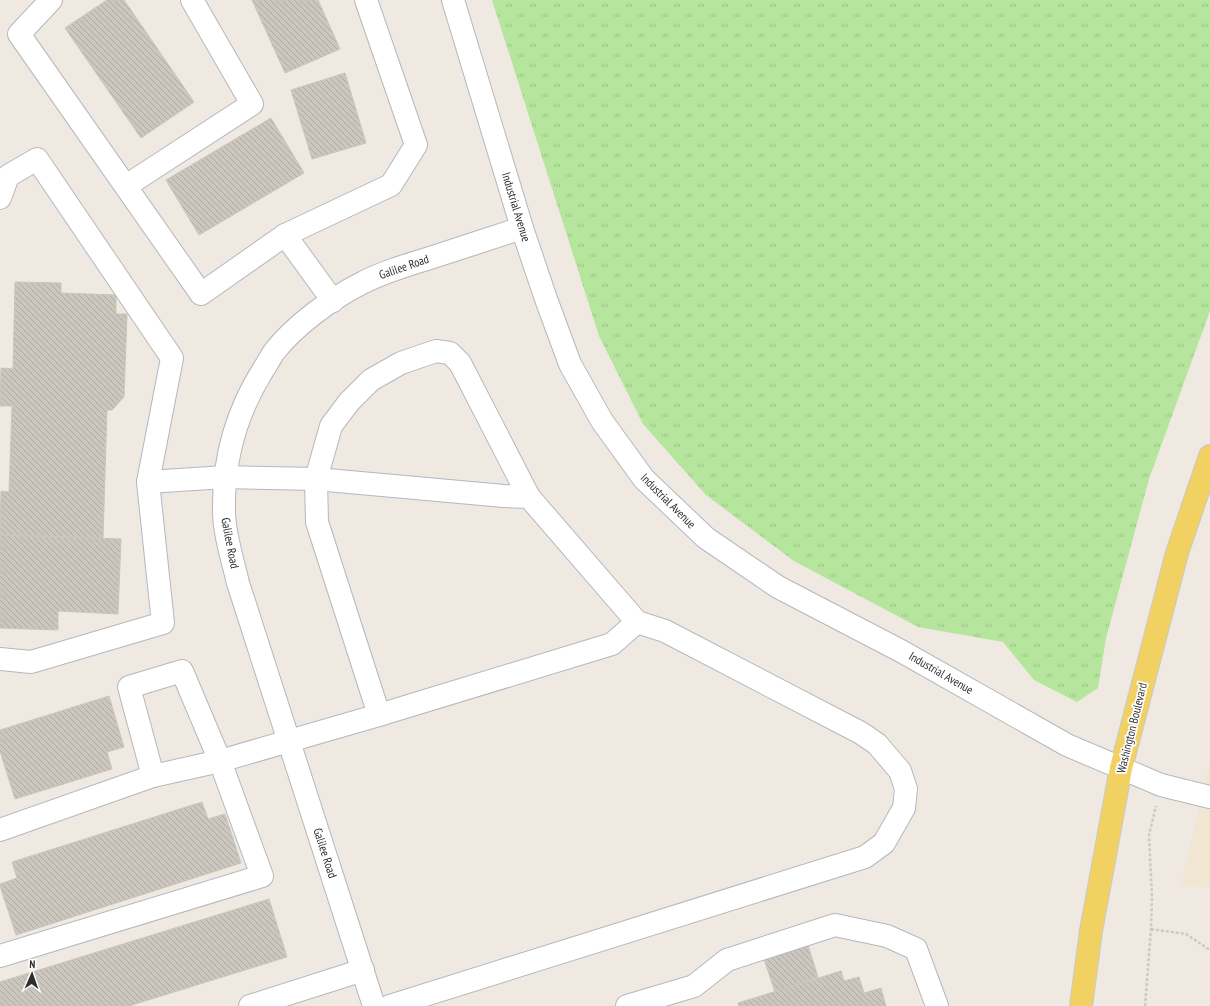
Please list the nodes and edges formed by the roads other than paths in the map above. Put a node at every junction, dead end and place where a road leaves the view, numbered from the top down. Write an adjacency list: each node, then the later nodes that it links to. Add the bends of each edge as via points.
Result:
1 (51, 0): 5 (street, via 19,34)
2 (192, 0): 5 (street, via 252,104)
3 (366, 0): 8 (street, via 416,145 391,185)
4 (453, 0): 7 (street, Industrial Avenue)
5 (126, 186): 8 (street, via 201,294)
6 (0, 198): 13 (street, via 8,176 37,159 172,358)
7 (522, 228): 9 (street, Galilee Road, via 386,272 361,283); 20 (street, Industrial Avenue, via 570,364 602,421 644,479 706,538 778,587 901,650 1067,745)
8 (285, 235): 9 (street)
9 (333, 301): 11 (street, Galilee Road, via 302,324 274,352 255,383 239,419 229,451)
10 (1210, 456): 20 (main road, Washington Boulevard, via 1177,553)
11 (225, 478): 12 (street); 13 (street); 18 (street, Galilee Road, via 224,513 229,547)
12 (316, 478): 14 (street); 14 (street, via 330,426 349,402 371,380 401,363 436,351 450,353 460,363); 17 (street, via 317,522)
13 (148, 482): 16 (street, via 163,623 31,662)
14 (529, 497): 15 (street)
15 (637, 622): 17 (street, via 612,644); 30 (street, via 665,630 861,733 877,744 900,771 906,790 904,808 884,843 865,857)
16 (0, 659)
17 (379, 715): 18 (street)
18 (288, 741): 19 (street); 25 (street, Galilee Road)
19 (220, 760): 21 (street); 21 (street, via 182,671 129,687); 24 (street, via 262,876)
20 (1121, 768): 22 (street, Industrial Avenue, via 1161,785); 33 (main road, Washington Boulevard, via 1090,932)
21 (153, 776): 23 (street)
22 (1210, 797)
23 (0, 830)
24 (0, 956)
25 (363, 970): 27 (street); 29 (street, Galilee Road)
26 (676, 999): 31 (street); 32 (street, via 726,960 835,925 886,936 916,949)
27 (289, 1000): 28 (street)
28 (250, 1006)
29 (374, 1006)
30 (390, 1006)
31 (627, 1006)
32 (937, 1006)
33 (1081, 1006)

